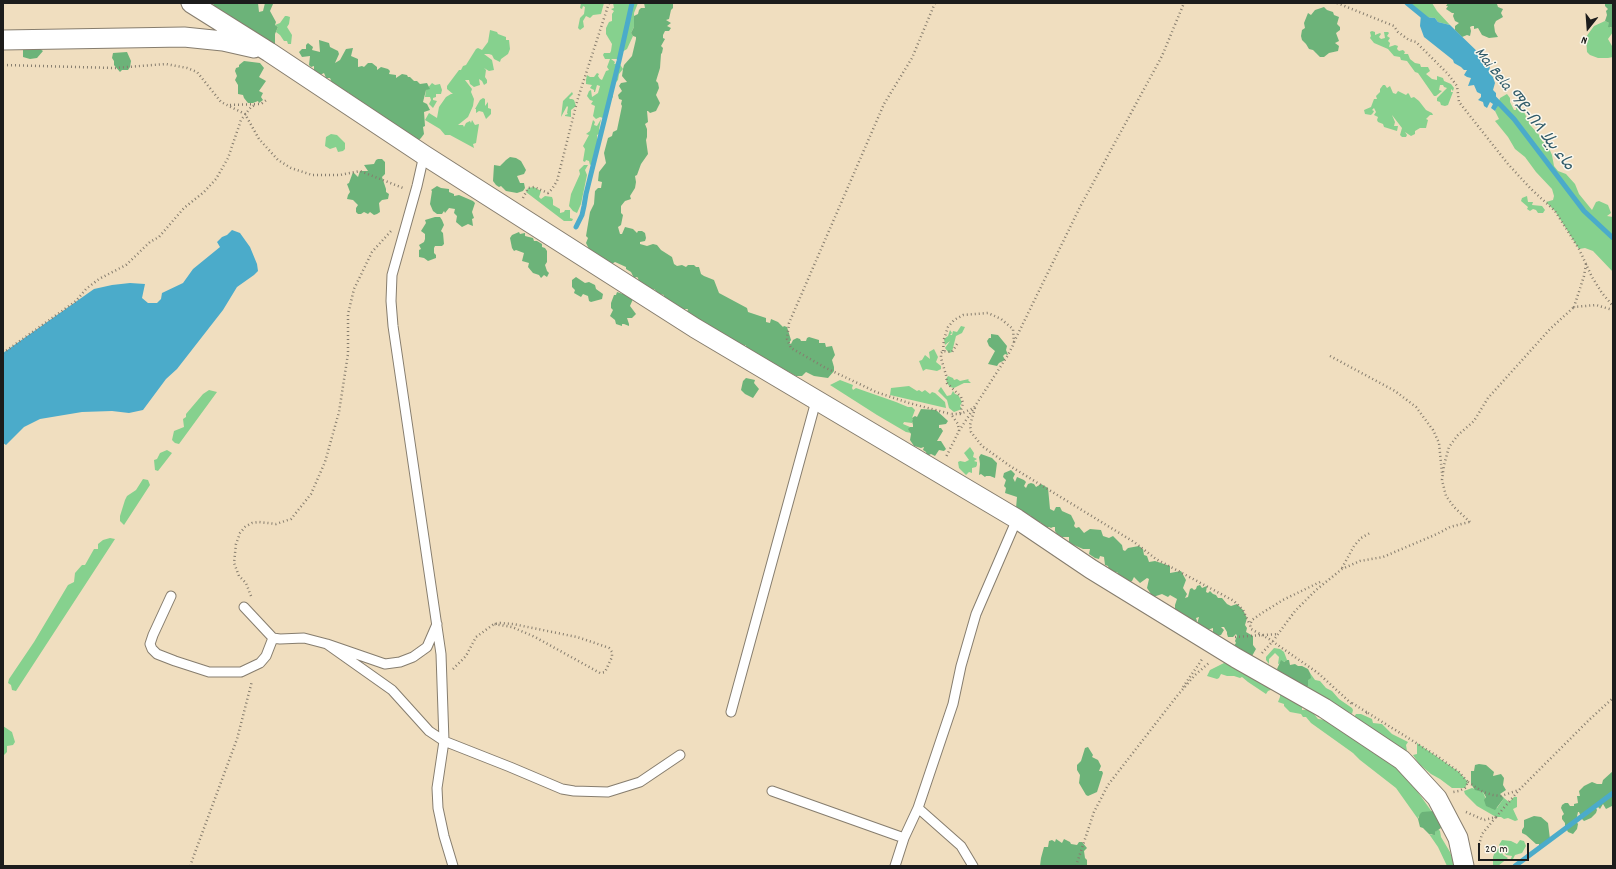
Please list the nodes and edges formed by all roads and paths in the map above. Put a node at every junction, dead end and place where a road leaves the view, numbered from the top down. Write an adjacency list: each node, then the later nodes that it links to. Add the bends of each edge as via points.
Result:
1 (190, 3): 7 (street)
2 (609, 3): 15 (path, via 578,98 557,181 548,193 534,187 528,188)
3 (935, 3): 28 (path, via 912,58 884,104 789,323 787,339 791,348 876,392)
4 (1184, 3): 21 (path, via 1162,56 1080,207)
5 (1336, 3): 17 (path, via 1394,26 1404,36 1416,42 1448,74 1457,86 1459,102 1508,164 1555,211)
6 (3, 40): 7 (street, via 184,37 223,41)
7 (269, 52): 13 (street)
8 (3, 65): 11 (path, via 115,68 154,64 178,66 197,72 215,96)
9 (268, 100): 10 (path)
10 (255, 105): 11 (path); 12 (path)
11 (228, 106): 12 (path)
12 (245, 114): 14 (path, via 259,139 278,160 291,168 312,174 360,171); 24 (path, via 228,158 216,179 184,208 159,237 150,242 126,265 99,279 76,301)
13 (424, 155): 14 (lane); 15 (street)
14 (415, 193): 16 (lane)
15 (514, 212): 26 (street, via 695,328)
16 (408, 217): 39 (path, via 381,240 372,252 354,289 348,314 348,354 339,412 325,462 310,494 291,519 276,524 259,522 245,527 240,533 234,563 239,576 250,591); 40 (lane, via 392,275 391,301)
17 (1586, 264): 18 (path, via 1602,294); 19 (path)
18 (1613, 306)
19 (1574, 307): 20 (path, via 1596,305); 32 (path, via 1488,398 1474,421 1458,435 1449,447)
20 (1613, 310)
21 (1014, 342): 23 (path, via 1013,330 1002,318 988,313 962,315 948,327); 27 (path)
22 (957, 344): 23 (path, via 952,352)
23 (943, 351): 29 (path, via 941,358 947,383 961,397 963,403)
24 (3, 353)
25 (1330, 356): 32 (path, via 1396,391 1416,407 1439,443)
26 (816, 401): 31 (street); 54 (lane)
27 (974, 408): 29 (path); 30 (path); 42 (path, via 971,432 982,446 1156,558 1234,601 1243,610)
28 (951, 414): 29 (path); 30 (path, via 958,424)
29 (960, 414)
30 (959, 431): 31 (path)
31 (938, 472): 33 (street)
32 (1442, 480): 35 (path, via 1446,496 1470,522 1450,527 1383,557 1360,561)
33 (1017, 519): 47 (street, via 1091,569); 63 (lane, via 976,614 953,704)
34 (1370, 533): 35 (path, via 1354,546)
35 (1342, 569): 43 (path, via 1295,611)
36 (1320, 582): 42 (path, via 1272,606 1252,620)
37 (171, 596): 50 (lane, via 152,635 150,644 157,654 209,672 241,672)
38 (244, 607): 39 (lane)
39 (254, 616): 45 (lane)
40 (437, 623): 48 (lane, via 427,647 400,662 385,664); 51 (lane)
41 (494, 624): 41 (path, via 513,624 577,637 609,648 612,658 605,672 600,673 529,634 512,627); 51 (path, via 476,637 459,664 452,670)
42 (1250, 625): 44 (path, via 1251,630)
43 (1278, 634): 44 (path); 46 (path)
44 (1263, 636): 46 (path); 47 (path, via 1224,637)
45 (273, 638): 48 (lane, via 304,638); 50 (lane, via 266,656)
46 (1273, 641): 49 (path); 56 (path, via 1318,673 1352,703 1355,709)
47 (1211, 642): 49 (street); 52 (path)
48 (328, 644): 57 (lane, via 392,690 430,731)
49 (1243, 662): 52 (path, via 1216,659 1208,662); 56 (street)
50 (257, 665): 68 (path, via 237,739)
51 (442, 673): 57 (lane)
52 (1177, 696): 72 (path, via 1108,785 1094,812)
53 (1613, 698): 60 (path)
54 (731, 712)
55 (1368, 713): 59 (path, via 1437,756)
56 (1345, 722): 62 (street, via 1402,760)
57 (444, 741): 58 (lane, via 562,789 574,791 608,792 640,782); 69 (lane, via 437,788 438,808)
58 (680, 755)
59 (1468, 782): 60 (path, via 1493,796 1501,796); 62 (path, via 1465,788)
60 (1520, 789): 65 (path)
61 (772, 791): 66 (lane)
62 (1437, 798): 73 (street, via 1458,838)
63 (918, 808): 66 (lane); 71 (lane, via 961,846)
64 (1462, 810): 65 (path, via 1484,820)
65 (1496, 817): 67 (path, via 1482,834)
66 (904, 838): 70 (lane)
67 (1478, 846)
68 (190, 866)
69 (453, 866)
70 (895, 866)
71 (973, 866)
72 (1076, 866)
73 (1464, 866)

